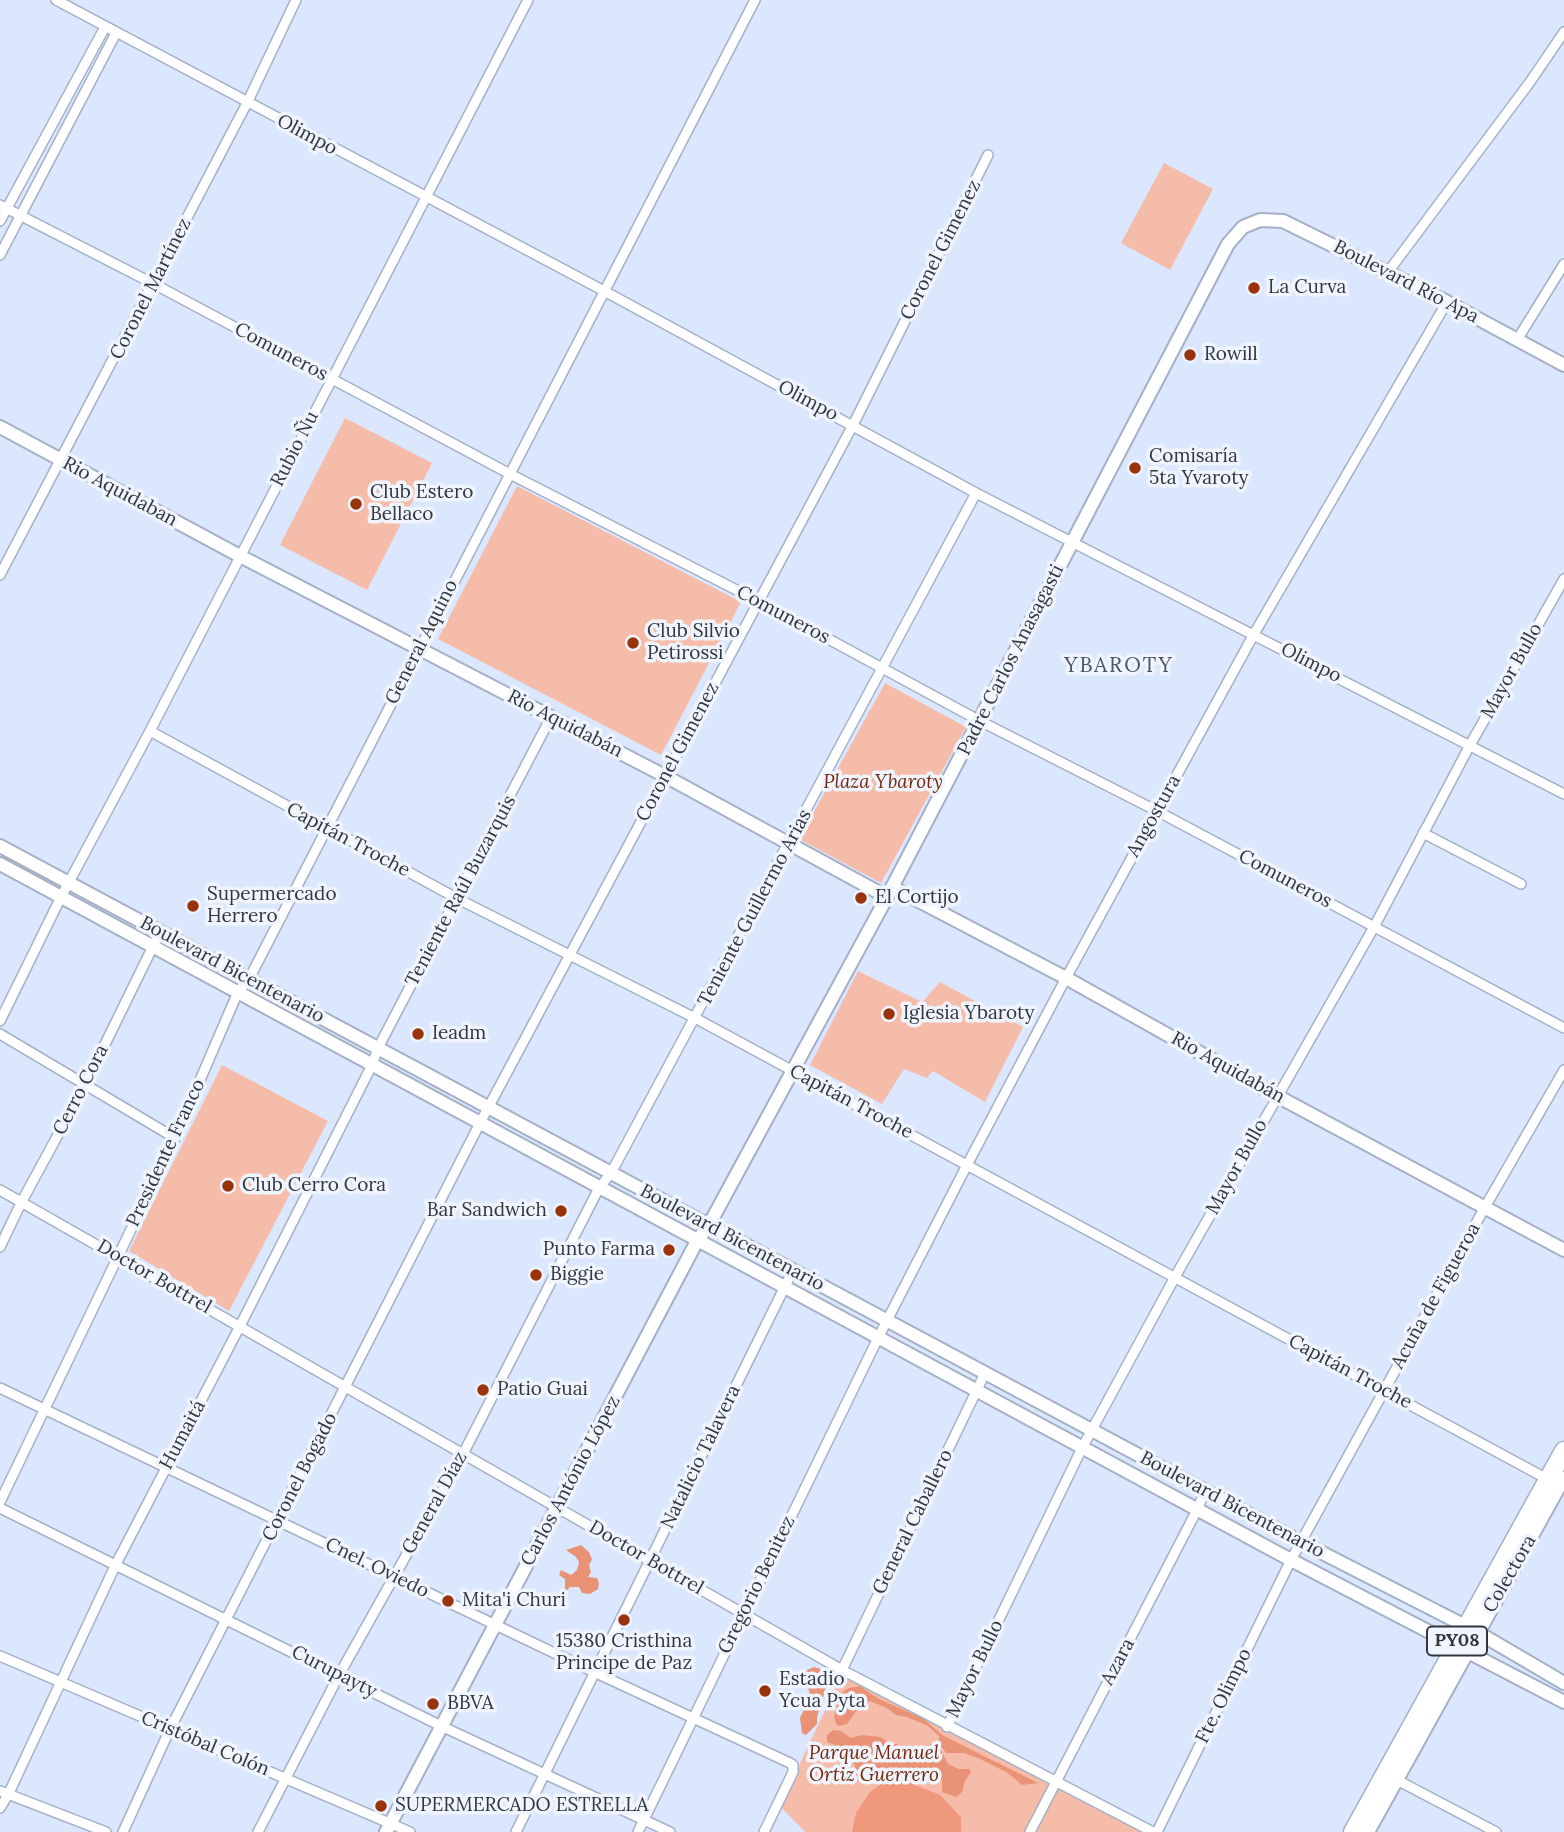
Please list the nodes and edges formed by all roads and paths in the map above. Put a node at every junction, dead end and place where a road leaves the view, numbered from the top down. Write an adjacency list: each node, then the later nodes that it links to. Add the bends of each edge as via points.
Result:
1 (56, 0): 6 (street, Olimpo)
2 (80, 0): 6 (street)
3 (296, 0): 10 (street, Coronel Martínez)
4 (528, 0): 12 (street, Rubio Ñu)
5 (755, 0): 21 (street, General Aquino)
6 (77, 12): 7 (street, Olimpo)
7 (104, 27): 9 (street, Olimpo); 13 (street)
8 (1564, 32): 19 (street)
9 (116, 33): 10 (street, Olimpo); 14 (street)
10 (247, 103): 12 (street, Olimpo); 20 (street, Coronel Martínez)
11 (988, 155): 26 (street, Coronel Gimenez)
12 (425, 196): 21 (street, Olimpo); 25 (street, Rubio Ñu)
13 (3, 207): 14 (street, Comuneros); 15 (street)
14 (21, 216): 17 (street); 20 (street, Comuneros)
15 (0, 222)
16 (1243, 227): 19 (main road, Boulevard Río Apa, via 1260,220 1283,221); 31 (main road, Padre Carlos Anasagasti, via 1228,244)
17 (0, 256)
18 (1564, 264): 23 (street)
19 (1388, 272): 22 (main road, Boulevard Río Apa)
20 (154, 284): 25 (street, Comuneros); 28 (street, Coronel Martínez)
21 (606, 292): 26 (street, Olimpo); 29 (street, General Aquino)
22 (1447, 302): 23 (main road, Boulevard Río Apa); 36 (street, Angostura)
23 (1517, 340): 24 (main road, Boulevard Río Apa)
24 (1564, 365)
25 (331, 379): 29 (street, Comuneros); 32 (street, Rubio Ñu)
26 (853, 425): 30 (street, Olimpo); 35 (street, Coronel Gimenez)
27 (0, 427): 28 (main road, Rio Aquidaban)
28 (61, 460): 32 (main road, Rio Aquidaban); 33 (street, Coronel Martínez)
29 (510, 474): 35 (street, Comuneros); 37 (street, General Aquino)
30 (976, 493): 31 (street, Olimpo); 38 (street, Teniente Guillermo Arias)
31 (1072, 542): 36 (street, Olimpo); 40 (main road, Padre Carlos Anasagasti)
32 (240, 556): 37 (main road, Rio Aquidabán); 41 (street, Rubio Ñu)
33 (0, 575)
34 (1564, 579): 42 (street, Mayor Bullo)
35 (760, 601): 38 (street, Comuneros); 43 (street, Coronel Gimenez)
36 (1254, 634): 42 (street, Olimpo); 45 (street, Angostura)
37 (418, 649): 39 (main road, Rio Aquidabán); 46 (street, General Aquino)
38 (883, 669): 40 (street, Comuneros); 48 (street, Teniente Guillermo Arias)
39 (551, 717): 43 (main road, Rio Aquidabán); 55 (street, Teniente Raúl Buzarquis)
40 (980, 721): 45 (street, Comuneros); 53 (main road, Padre Carlos Anasagasti)
41 (150, 731): 46 (street, Capitán Troche); 51 (street, Rubio Ñu)
42 (1470, 745): 44 (street, Olimpo); 47 (street, Mayor Bullo)
43 (665, 776): 48 (main road, Rio Aquidabán); 59 (street, Coronel Gimenez)
44 (1564, 794)
45 (1157, 811): 56 (street, Comuneros); 60 (street, Angostura)
46 (327, 828): 55 (street, Capitán Troche); 61 (street, General Aquino)
47 (1423, 833): 52 (street); 56 (street, Mayor Bullo)
48 (790, 843): 53 (main road, Rio Aquidabán); 63 (street, Teniente Guillermo Arias)
49 (0, 846): 51 (main road, Boulevard Bicentenario)
50 (0, 864): 54 (main road, Boulevard Bicentenario)
51 (69, 883): 54 (street, Rubio Ñu); 57 (main road, Boulevard Bicentenario)
52 (1521, 884)
53 (890, 892): 60 (main road, Rio Aquidabán); 70 (main road, Padre Carlos Anasagasti)
54 (61, 897): 58 (main road, Boulevard Bicentenario); 64 (street, Rubio Ñu)
55 (458, 898): 59 (street, Capitán Troche); 67 (street, Teniente Raúl Buzarquis)
56 (1374, 927): 65 (street, Comuneros); 72 (street, Mayor Bullo)
57 (160, 932): 58 (street, Cerro Cora); 61 (main road, Boulevard Bicentenario)
58 (153, 946): 62 (main road, Boulevard Bicentenario); 71 (street, Cerro Cora)
59 (571, 955): 63 (street, Capitán Troche); 73 (street, Coronel Gimenez)
60 (1066, 978): 72 (main road, Rio Aquidabán); 76 (street, Angostura)
61 (249, 979): 62 (street, General Aquino); 67 (main road, Boulevard Bicentenario)
62 (238, 992): 68 (main road, Boulevard Bicentenario); 75 (street, Presidente Franco)
63 (695, 1018): 70 (street, Capitán Troche); 77 (street, Teniente Guillermo Arias)
64 (0, 1021)
65 (1564, 1028)
66 (0, 1034): 71 (street)
67 (378, 1048): 68 (street, Teniente Raúl Buzarquis); 73 (main road, Boulevard Bicentenario)
68 (372, 1065): 74 (main road, Boulevard Bicentenario); 91 (street, Humaitá)
69 (1564, 1070): 81 (street, Acuña de Figueroa)
70 (793, 1071): 76 (street, Capitán Troche); 82 (main road, Padre Carlos Anasagasti)
71 (85, 1085): 75 (street); 80 (street, Cerro Cora)
72 (1277, 1096): 81 (main road, Rio Aquidabán); 88 (street, Mayor Bullo)
73 (489, 1108): 74 (street, Coronel Gimenez); 77 (main road, Boulevard Bicentenario)
74 (480, 1123): 78 (main road, Boulevard Bicentenario); 94 (street, Coronel Bogado)
75 (175, 1138): 86 (street, Presidente Franco)
76 (967, 1165): 88 (street, Capitán Troche); 90 (street, Angostura)
77 (611, 1173): 78 (street, General Díaz); 82 (main road, Boulevard Bicentenario)
78 (599, 1188): 83 (main road, Boulevard Bicentenario); 102 (street, General Díaz)
79 (0, 1190): 80 (street, Doctor Bottrel)
80 (21, 1203): 84 (street, Cerro Cora); 86 (street, Doctor Bottrel)
81 (1485, 1207): 85 (main road, Rio Aquidabán); 96 (street, Acuña de Figueroa)
82 (709, 1226): 83 (main road, Padre Carlos Anasagasti); 87 (main road, Boulevard Bicentenario)
83 (697, 1241): 89 (main road, Boulevard Bicentenario); 107 (main road, Carlos António López)
84 (0, 1247)
85 (1564, 1250)
86 (118, 1257): 91 (street, Doctor Bottrel); 98 (street, Presidente Franco)
87 (793, 1270): 89 (street, Natalicio Talavera); 90 (main road, Boulevard Bicentenario)
88 (1175, 1277): 96 (street, Capitán Troche); 99 (street, Mayor Bullo)
89 (784, 1288): 92 (main road, Boulevard Bicentenario); 112 (street, Natalicio Talavera)
90 (887, 1321): 92 (street, Angostura); 93 (main road, Boulevard Bicentenario)
91 (240, 1326): 94 (street, Doctor Bottrel); 103 (street, Humaitá)
92 (878, 1338): 97 (main road, Boulevard Bicentenario); 116 (street, Gregorio Benitez)
93 (985, 1373): 97 (street, General Caballero); 99 (main road, Boulevard Bicentenario)
94 (346, 1387): 102 (street, Doctor Bottrel); 110 (street, Coronel Bogado)
95 (0, 1388): 98 (street, Cnel. Oviedo)
96 (1384, 1390): 104 (street, Capitán Troche); 111 (street, Acuña de Figueroa)
97 (976, 1391): 100 (main road, Boulevard Bicentenario); 122 (street, General Caballero)
98 (45, 1410): 103 (street, Cnel. Oviedo); 106 (street, Presidente Franco)
99 (1092, 1430): 100 (street, Mayor Bullo); 105 (main road, Boulevard Bicentenario)
100 (1082, 1448): 109 (main road, Boulevard Bicentenario); 130 (street, Mayor Bullo)
101 (1564, 1451): 104 (highway, PY08)
102 (463, 1454): 107 (street, Doctor Bottrel); 115 (street, General Díaz)
103 (166, 1468): 110 (street, Cnel. Oviedo); 114 (street, Humaitá)
104 (1559, 1483): 119 (highway, PY08)
105 (1205, 1491): 109 (street, Azara); 111 (main road, Boulevard Bicentenario)
106 (0, 1502)
107 (557, 1507): 112 (street, Doctor Bottrel); 118 (main road, Carlos António López)
108 (0, 1508): 114 (street, Curupayty)
109 (1197, 1510): 113 (main road, Boulevard Bicentenario); 135 (street, Azara)
110 (278, 1521): 115 (street, Cnel. Oviedo); 117 (street, Coronel Bogado)
111 (1301, 1542): 113 (street, Acuña de Figueroa); 119 (main road, Boulevard Bicentenario)
112 (650, 1560): 116 (street, Doctor Bottrel); 123 (street, Natalicio Talavera)
113 (1291, 1560): 120 (main road, Boulevard Bicentenario); 149 (street, Fte. Olimpo)
114 (116, 1564): 117 (street, Curupayty); 125 (street, Humaitá)
115 (394, 1576): 118 (street, Cnel. Oviedo); 124 (street, General Díaz)
116 (743, 1614): 122 (street, Doctor Bottrel); 128 (street, Gregorio Benitez)
117 (227, 1619): 124 (street, Curupayty); 131 (street, Coronel Bogado)
118 (495, 1625): 123 (street, Cnel. Oviedo); 129 (main road, Carlos António López)
119 (1471, 1629): 120 (highway, PY08); 126 (main road, Boulevard Bicentenario)
120 (1461, 1648): 127 (main road, Boulevard Bicentenario); 134 (main road); 150 (highway, PY08)
121 (0, 1656): 125 (street, Cristóbal Colón)
122 (842, 1670): 130 (street, Doctor Bottrel)
123 (594, 1672): 128 (street, Cnel. Oviedo); 132 (street, Natalicio Talavera)
124 (339, 1675): 129 (street, Curupayty); 133 (street, General Díaz)
125 (60, 1682): 131 (street, Cristóbal Colón); 136 (street, Humaitá)
126 (1564, 1683)
127 (1564, 1702)
128 (692, 1718): 138 (street, Gregorio Benitez); 147 (street, Cnel. Oviedo, via 793,1765)
129 (441, 1726): 132 (street, Curupayty); 139 (main road, Carlos António López)
130 (947, 1727): 135 (street, Doctor Bottrel)
131 (170, 1729): 133 (street, Cristóbal Colón); 141 (street, Coronel Bogado)
132 (544, 1775): 138 (street, Curupayty); 144 (street, Natalicio Talavera)
133 (286, 1777): 139 (street, Cristóbal Colón); 142 (street, General Díaz)
134 (1397, 1780): 151 (main road); 152 (street)
135 (1055, 1781): 148 (street, Azara); 149 (street, Doctor Bottrel)
136 (4, 1793): 137 (street, Humaitá); 140 (street)
137 (0, 1808)
138 (643, 1820): 145 (street, Gregorio Benitez); 146 (street, Curupayty)
139 (388, 1828): 143 (street, Cristóbal Colón)
140 (106, 1832)
141 (123, 1832)
142 (258, 1832)
143 (410, 1832)
144 (516, 1832)
145 (638, 1832)
146 (670, 1832)
147 (764, 1832)
148 (1030, 1832)
149 (1155, 1832)
150 (1353, 1832)
151 (1368, 1832)
152 (1496, 1832)

